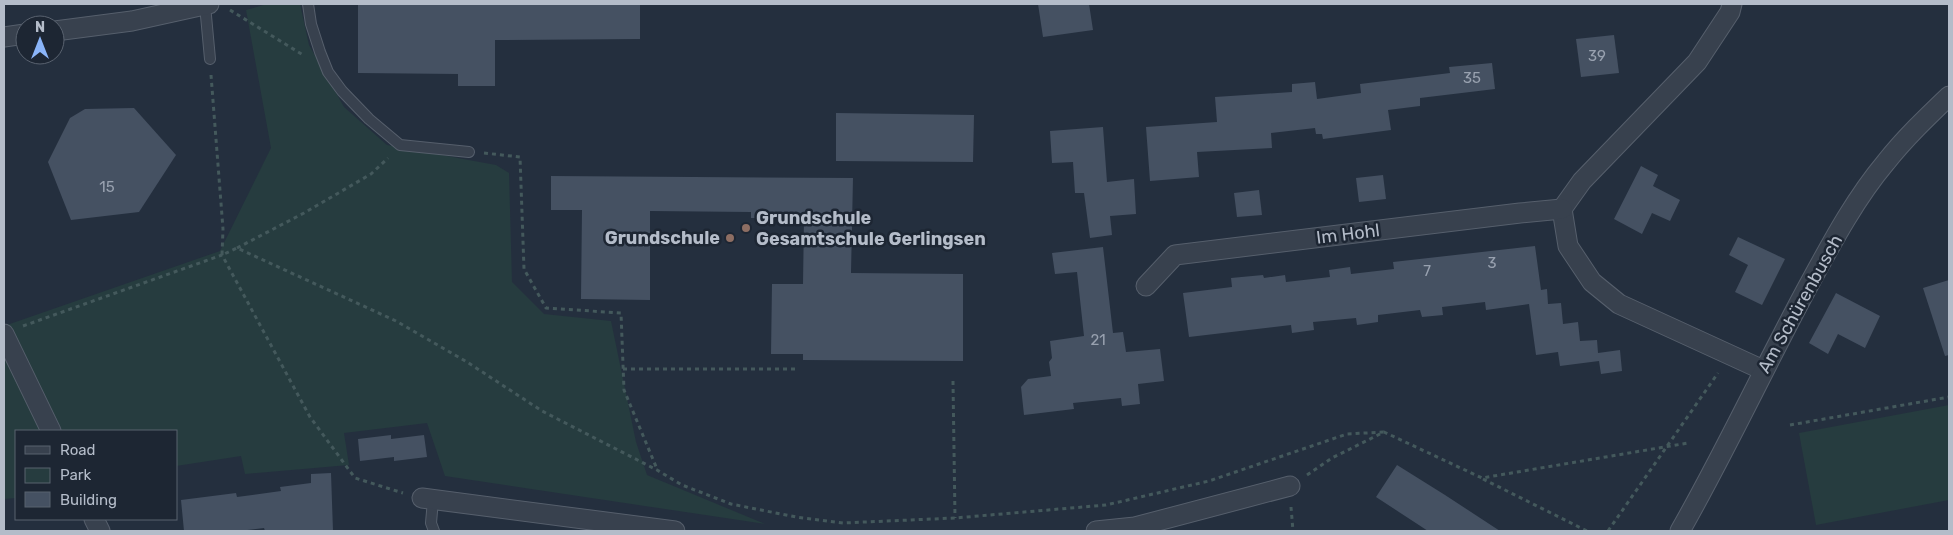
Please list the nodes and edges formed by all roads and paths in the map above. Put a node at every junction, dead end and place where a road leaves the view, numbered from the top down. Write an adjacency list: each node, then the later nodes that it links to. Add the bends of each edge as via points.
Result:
1 (207, 4): 5 (street, via 132,21); 6 (lane)
2 (308, 4): 7 (lane, via 311,24)
3 (1732, 4): 11 (street, via 1697,62 1582,181)
4 (229, 9): 7 (path)
5 (65, 30)
6 (210, 59): 13 (path, via 223,230)
7 (328, 72): 9 (lane, via 369,119)
8 (1949, 96): 20 (street, Am Schürenbusch, via 1886,162 1857,203)
9 (400, 145): 10 (lane); 12 (path, via 371,174)
10 (469, 152): 19 (path, via 520,157 524,269 546,308 621,313)
11 (1562, 209): 14 (street, Im Hohl, via 1175,255); 17 (street, via 1568,246 1592,282 1619,304)
12 (237, 248): 13 (path); 28 (path, via 396,321 542,411)
13 (222, 255): 15 (path); 31 (path, via 310,417 356,478)
14 (1146, 286)
15 (22, 327)
16 (4, 334): 24 (street)
17 (1728, 356): 20 (street); 27 (path)
18 (797, 368): 19 (path)
19 (623, 369): 28 (path, via 624,390)
20 (1763, 370): 39 (street, Am Schürenbusch, via 1712,475)
21 (953, 381): 32 (path)
22 (1949, 397): 23 (path)
23 (1790, 425)
24 (51, 430)
25 (1384, 432): 29 (path); 30 (path, via 1332,458); 32 (path, via 1347,434 1208,481 1106,505)
26 (1688, 443): 27 (path)
27 (1667, 447): 29 (path); 38 (path)
28 (657, 470): 32 (path, via 730,504 796,517 843,523)
29 (1482, 478): 37 (path)
30 (1290, 486): 36 (street, via 1135,527)
31 (427, 499): 33 (street); 34 (lane)
32 (955, 518)
33 (594, 526): 35 (street)
34 (434, 531)
35 (675, 531)
36 (1096, 531)
37 (1587, 531)
38 (1608, 531)
39 (1680, 531)

